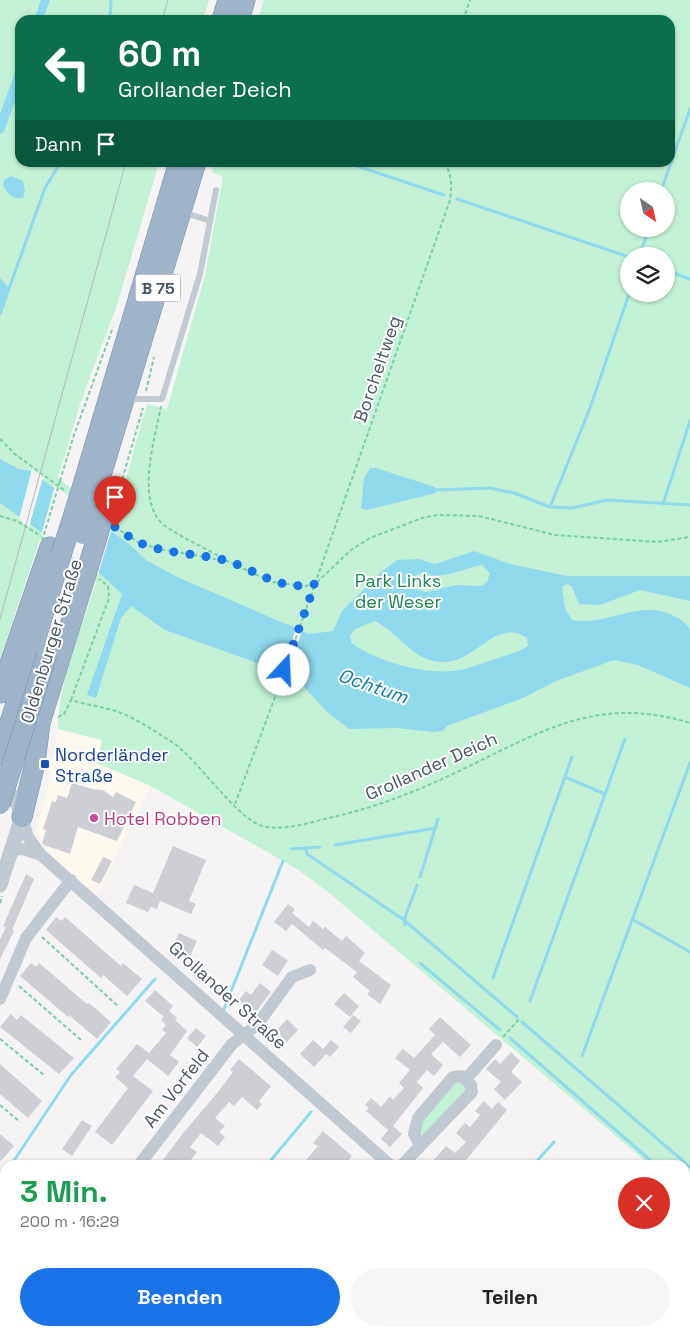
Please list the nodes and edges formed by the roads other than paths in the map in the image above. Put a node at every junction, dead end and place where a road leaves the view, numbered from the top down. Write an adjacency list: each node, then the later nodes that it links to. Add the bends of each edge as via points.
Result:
1 (228, 0): 3 (highway)
2 (245, 0): 4 (highway)
3 (224, 15)
4 (240, 15)
5 (178, 167): 10 (highway, Oldenburger Straße / B 75)
6 (194, 167): 8 (highway, Oldenburger Straße / B 75)
7 (216, 190): 9 (lane)
8 (181, 212): 9 (lane); 10 (highway, Oldenburger Straße / B 75)
9 (210, 221): 11 (lane, via 200,274 162,399)
10 (123, 378): 11 (highway); 12 (highway, Oldenburger Straße / B 75); 12 (highway, via 98,399)
11 (140, 399): 12 (highway)
12 (91, 503): 13 (highway, Oldenburger Straße / B 75, bridge); 13 (highway)
13 (69, 560): 14 (highway, Oldenburger Straße / B 75); 15 (highway); 19 (highway, via 35,763)
14 (40, 652): 16 (highway, Oldenburger Straße / B 75); 18 (highway, Oldenburger Straße / B 75, bridge)
15 (0, 692)
16 (0, 756)
17 (0, 788): 19 (street, Grollander Straße, via 9,792 21,808)
18 (0, 804)
19 (22, 817): 20 (street); 21 (street, Grollander Straße, via 28,837)
20 (6, 849): 21 (street, Grollander Straße, via 23,849); 23 (street)
21 (41, 855): 22 (street, Grollander Straße)
22 (71, 880): 25 (street, via 21,946); 26 (street, Grollander Straße)
23 (0, 885)
24 (310, 970): 26 (street, Am Vorfeld, via 292,977 257,1025)
25 (0, 999)
26 (244, 1034): 30 (street, Am Vorfeld, via 232,1044); 31 (street, Grollander Straße)
27 (496, 1045): 28 (street)
28 (466, 1078): 29 (street, via 472,1092); 29 (street, via 453,1077 418,1118 414,1134)
29 (420, 1145): 32 (street)
30 (143, 1160)
31 (384, 1160)
32 (406, 1160)

